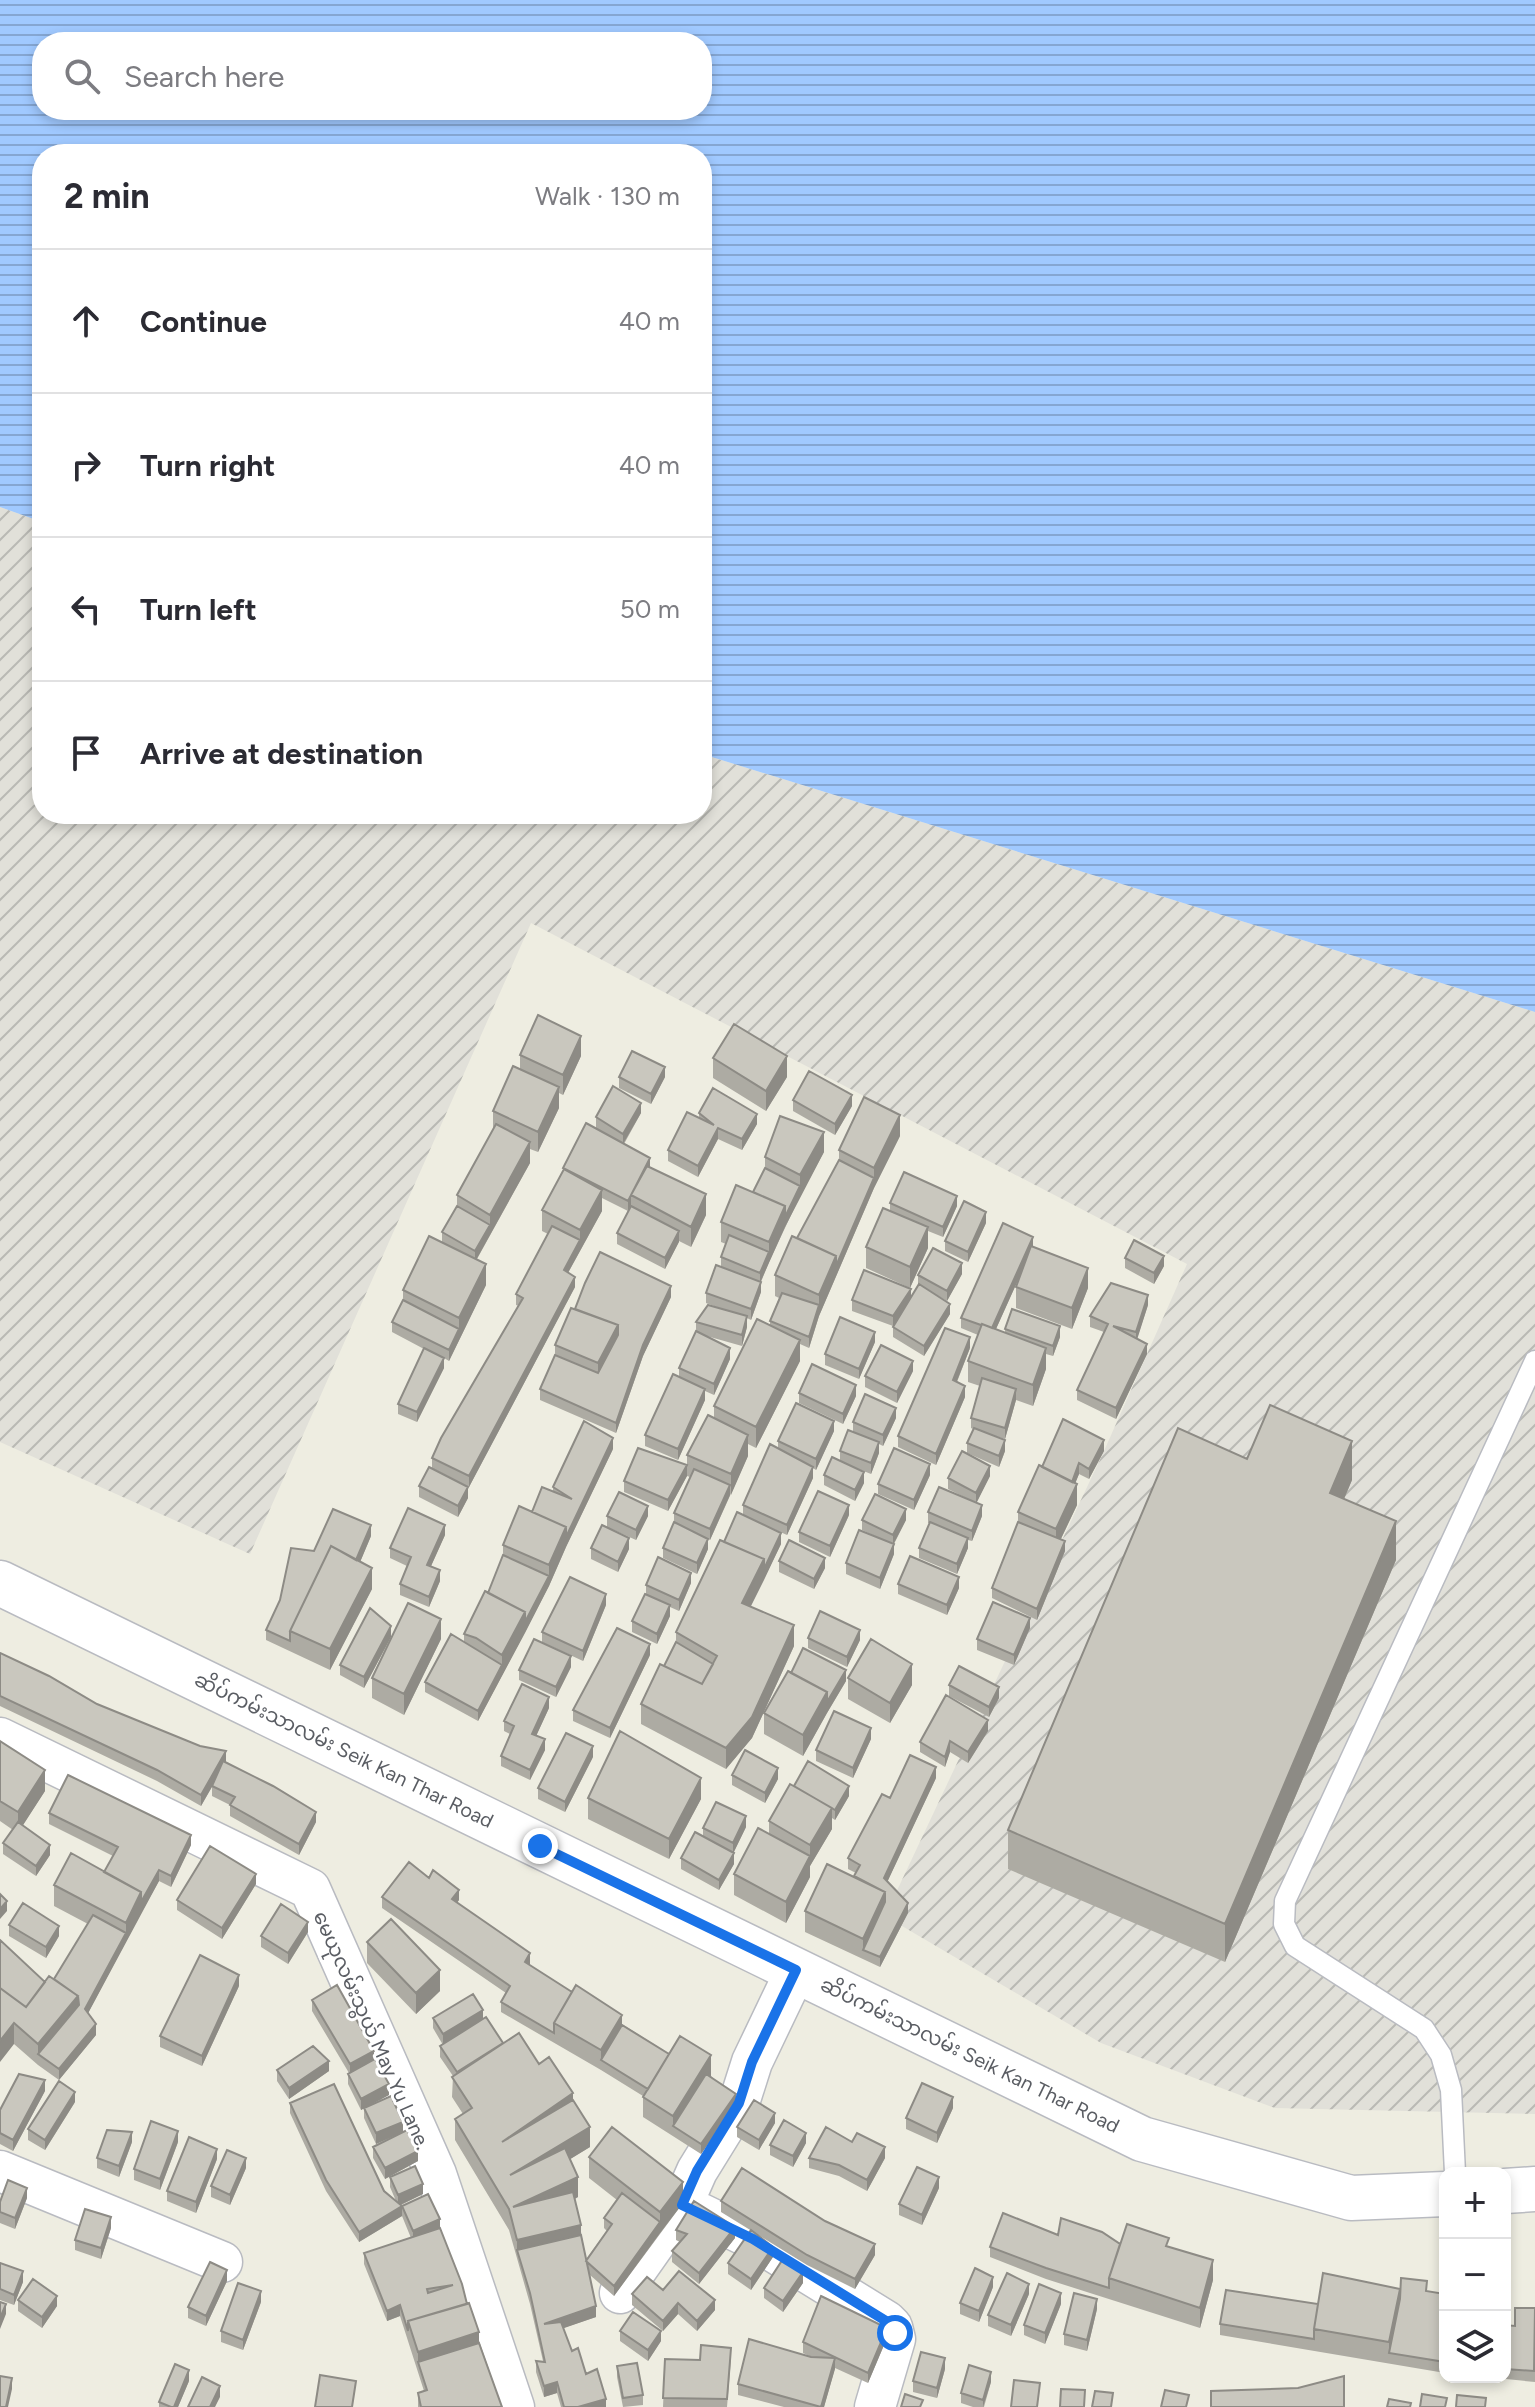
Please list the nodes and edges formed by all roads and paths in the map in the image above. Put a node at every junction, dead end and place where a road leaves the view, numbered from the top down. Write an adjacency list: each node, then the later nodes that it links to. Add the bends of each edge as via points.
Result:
1 (1535, 1361): 5 (lane, via 1285,1901 1284,1924 1295,1946 1424,2029 1441,2055 1451,2090)
2 (0, 1583): 4 (street, ဆိပ်ကမ်းသာလမ်း Seik Kan Thar Road)
3 (0, 1738): 13 (street, မေယုလမ်းသွယ် May Yu Lane., via 310,1889 436,2174)
4 (796, 1970): 9 (street, ဆိပ်ကမ်းသာလမ်း Seik Kan Thar Road, via 1142,2139 1351,2198); 10 (street, via 752,2062 739,2103)
5 (1455, 2167)
6 (0, 2171): 11 (street)
7 (1535, 2189): 8 (street)
8 (1511, 2191)
9 (1439, 2194)
10 (682, 2205): 12 (street); 14 (street, via 753,2239 886,2321 895,2339)
11 (222, 2262)
12 (620, 2293)
13 (514, 2407)
14 (875, 2407)

